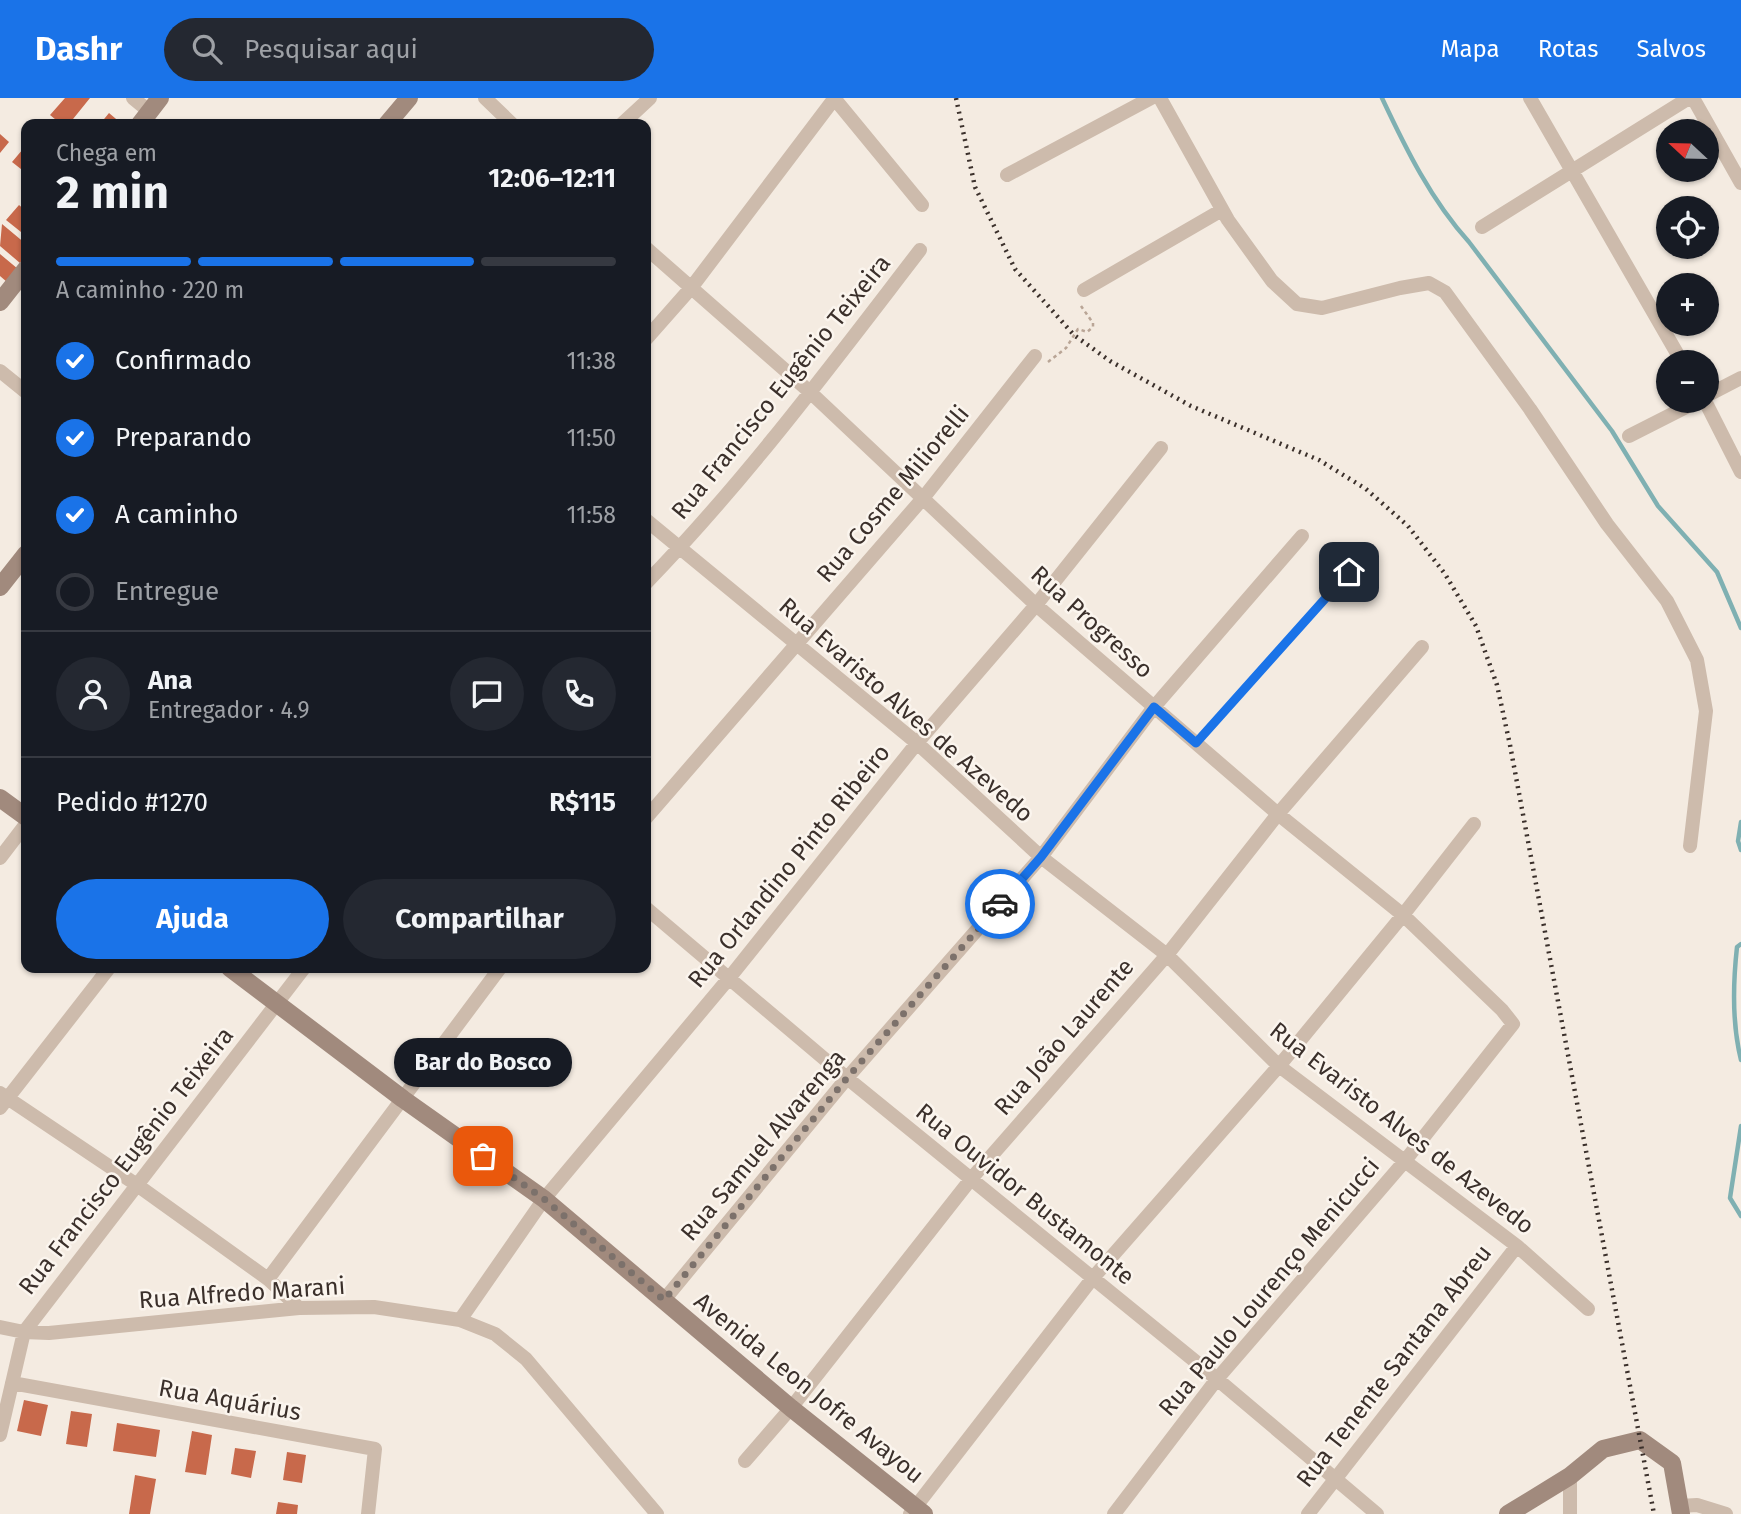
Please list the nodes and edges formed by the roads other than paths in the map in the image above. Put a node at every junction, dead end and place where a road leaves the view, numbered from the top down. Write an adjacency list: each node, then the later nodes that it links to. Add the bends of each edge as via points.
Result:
1 (133, 98): 10 (street)
2 (409, 98): 11 (street)
3 (485, 98): 12 (street)
4 (650, 98): 13 (street)
5 (834, 98): 17 (street); 23 (street)
6 (1151, 98): 15 (street)
7 (1160, 98): 18 (street)
8 (1530, 98): 14 (street)
9 (1691, 98): 14 (street); 16 (street)
10 (150, 111)
11 (391, 119)
12 (507, 119)
13 (627, 119)
14 (1572, 171): 19 (street); 27 (street)
15 (1007, 175)
16 (1741, 183)
17 (922, 205)
18 (1222, 210): 24 (street); 59 (street, via 1272,281 1297,304 1322,308 1429,283 1445,292 1607,524 1667,601 1697,660 1706,711)
19 (1482, 227)
20 (920, 250): 33 (street, Rua Francisco Eugênio Teixeira)
21 (651, 252): 23 (street, Rua Progresso)
22 (21, 275): 25 (street)
23 (691, 288): 26 (street); 33 (street, Rua Progresso)
24 (1084, 290)
25 (0, 302)
26 (651, 333)
27 (1675, 350)
28 (1035, 356): 39 (street, Rua Cosme Miliorelli)
29 (0, 371): 31 (street)
30 (1741, 378): 32 (street)
31 (21, 389)
32 (1719, 391)
33 (810, 392): 39 (street, Rua Progresso); 42 (street, Rua Francisco Eugênio Teixeira)
34 (1674, 413): 36 (street)
35 (1712, 413): 38 (street)
36 (1629, 436)
37 (1161, 448): 47 (street, Rua Orlandino Pinto Ribeiro)
38 (1741, 472)
39 (924, 497): 47 (street, Rua Progresso); 48 (street, Rua Cosme Miliorelli)
40 (651, 524): 42 (street, Rua Evaristo Alves de Azevedo)
41 (1301, 536): 50 (street, Rua Samuel Alvarenga)
42 (680, 548): 45 (street, Rua Francisco Eugênio Teixeira); 48 (street, Rua Evaristo Alves de Azevedo)
43 (21, 560): 46 (street)
44 (1349, 572): 52 (lane)
45 (651, 578)
46 (0, 587)
47 (1037, 605): 50 (street, Rua Progresso); 51 (street, Rua Orlandino Pinto Ribeiro)
48 (795, 644): 51 (street, Rua Evaristo Alves de Azevedo); 54 (street, Rua Cosme Miliorelli)
49 (1422, 647): 56 (street, Rua João Laurente)
50 (1154, 707): 52 (street, Rua Progresso); 60 (street, Rua Samuel Alvarenga)
51 (917, 743): 60 (street, Rua Evaristo Alves de Azevedo); 69 (street, Rua Orlandino Pinto Ribeiro)
52 (1196, 743): 56 (street, Rua Progresso)
53 (0, 798): 55 (street)
54 (651, 812)
55 (21, 813)
56 (1278, 814): 63 (street, Rua Progresso); 64 (street, Rua João Laurente)
57 (1474, 824): 63 (street)
58 (21, 831): 61 (street)
59 (1690, 846)
60 (1041, 857): 64 (street, Rua Evaristo Alves de Azevedo); 73 (street, Rua Samuel Alvarenga)
61 (0, 858)
62 (651, 912): 69 (street, Rua Ouvidor Bustamonte)
63 (1403, 915): 71 (street, Rua Progresso); 72 (street)
64 (1167, 955): 72 (street, Rua Evaristo Alves de Azevedo); 77 (street, Rua João Laurente)
65 (105, 973): 75 (street)
66 (237, 973): 70 (street, Avenida Leon Jofre Avayou)
67 (300, 973): 70 (street, Rua Francisco Eugênio Teixeira)
68 (496, 973): 74 (street)
69 (730, 977): 73 (street, Rua Ouvidor Bustamonte); 79 (street, Rua Orlandino Pinto Ribeiro)
70 (276, 1003): 74 (street, Avenida Leon Jofre Avayou); 78 (street, Rua Francisco Eugênio Teixeira)
71 (1513, 1024): 76 (street, Rua Paulo Lourenço Menicucci)
72 (1279, 1066): 76 (street, Rua Evaristo Alves de Azevedo); 82 (street)
73 (847, 1078): 77 (street, Rua Ouvidor Bustamonte); 83 (street, Rua Samuel Alvarenga)
74 (403, 1099): 79 (street, Avenida Leon Jofre Avayou); 81 (street)
75 (3, 1100): 78 (street)
76 (1404, 1162): 80 (street, Rua Evaristo Alves de Azevedo); 89 (street, Rua Paulo Lourenço Menicucci)
77 (971, 1179): 82 (street, Rua Ouvidor Bustamonte); 91 (street, Rua João Laurente)
78 (137, 1185): 81 (street); 88 (street, Rua Francisco Eugênio Teixeira)
79 (544, 1199): 83 (street, Avenida Leon Jofre Avayou); 86 (street, Rua Orlandino Pinto Ribeiro)
80 (1517, 1246): 85 (street, Rua Evaristo Alves de Azevedo); 95 (street, Rua Tenente Santana Abreu)
81 (268, 1279): 84 (street)
82 (1092, 1279): 89 (street, Rua Ouvidor Bustamonte); 97 (street)
83 (664, 1300): 91 (street, Avenida Leon Jofre Avayou)
84 (299, 1308): 86 (street, Rua Alfredo Marani, via 373,1307); 88 (street, Rua Alfredo Marani)
85 (1588, 1309)
86 (460, 1320): 99 (street, Rua Alfredo Marani, via 495,1334 526,1359)
87 (0, 1327): 88 (street, Rua Alfredo Marani)
88 (23, 1332): 90 (street, Rua Francisco Eugênio Teixeira)
89 (1217, 1379): 95 (street, Rua Ouvidor Bustamonte); 100 (street, Rua Paulo Lourenço Menicucci)
90 (12, 1383): 92 (street, Rua Francisco Eugênio Teixeira); 98 (street, Rua Aquárius, via 376,1449)
91 (792, 1408): 93 (street, Rua João Laurente); 97 (street, Avenida Leon Jofre Avayou)
92 (0, 1435)
93 (745, 1461)
94 (1570, 1476): 96 (street, via 1604,1449 1640,1440 1671,1463); 103 (street); 104 (street)
95 (1335, 1480): 101 (street, Rua Tenente Santana Abreu); 102 (street, Rua Ouvidor Bustamonte)
96 (1681, 1510): 105 (street, via 1697,1505)
97 (917, 1512)
98 (368, 1514)
99 (657, 1514)
100 (1114, 1514)
101 (1308, 1514)
102 (1377, 1514)
103 (1508, 1514)
104 (1570, 1514)
105 (1726, 1514)

